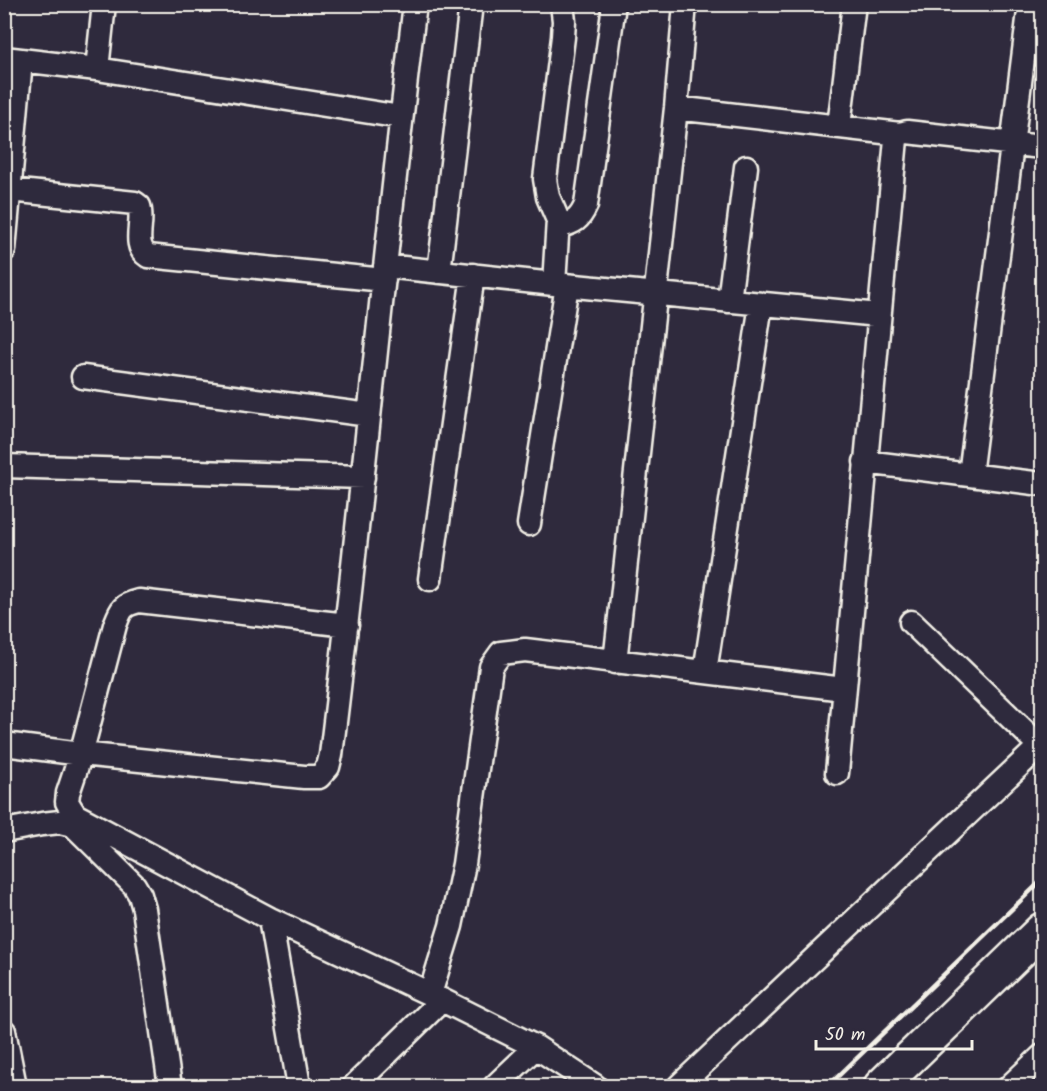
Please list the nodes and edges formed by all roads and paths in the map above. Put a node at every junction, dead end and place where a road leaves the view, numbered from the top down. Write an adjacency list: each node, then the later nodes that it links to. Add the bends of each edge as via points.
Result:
1 (104, 4): 10 (street)
2 (415, 4): 12 (street)
3 (471, 4): 21 (street)
4 (562, 4): 19 (street, via 563,37 545,179)
5 (612, 4): 19 (street, via 586,205 581,216)
6 (685, 4): 11 (street)
7 (854, 4): 13 (street)
8 (1030, 4): 15 (street)
9 (13, 59): 10 (street); 18 (street)
10 (97, 69): 12 (street)
11 (676, 108): 13 (street); 25 (street)
12 (401, 117): 22 (street)
13 (839, 126): 14 (street)
14 (900, 134): 15 (street); 28 (street, via 895,146)
15 (1012, 143): 16 (street); 33 (street)
16 (1042, 147)
17 (746, 167): 26 (street)
18 (10, 190): 20 (street); 22 (street, via 135,203 142,213 140,247 148,256)
19 (558, 227): 24 (street)
20 (4, 250)
21 (439, 272): 22 (street); 23 (street)
22 (385, 273): 30 (street)
23 (473, 275): 24 (street); 37 (street)
24 (561, 285): 25 (street); 36 (street)
25 (655, 294): 26 (street); 40 (street)
26 (729, 301): 27 (street)
27 (761, 304): 28 (street); 41 (street)
28 (879, 315): 31 (street)
29 (83, 377): 30 (street)
30 (369, 415): 34 (street)
31 (865, 462): 33 (street); 42 (street)
32 (4, 466): 34 (street)
33 (970, 475): 35 (street)
34 (363, 477): 39 (street)
35 (1042, 484)
36 (529, 524)
37 (430, 579)
38 (910, 622): 44 (street)
39 (347, 626): 45 (street, via 128,603 120,610 115,625); 45 (street, via 331,755 328,767 319,777)
40 (615, 662): 41 (street); 50 (street, via 525,650 501,653 491,667 464,864)
41 (705, 672): 42 (street)
42 (844, 689): 46 (street)
43 (4, 744): 45 (street)
44 (1041, 745): 60 (street)
45 (81, 754): 48 (street, via 67,802 75,816)
46 (837, 772)
47 (4, 831): 55 (street, via 60,822 73,825 134,885 144,909)
48 (270, 919): 50 (street); 56 (street)
49 (1042, 930): 61 (street)
50 (436, 997): 52 (street); 57 (street)
51 (4, 1031): 54 (street)
52 (536, 1047): 58 (street); 59 (street)
53 (1042, 1056): 62 (street)
54 (15, 1086)
55 (170, 1086)
56 (299, 1086)
57 (354, 1086)
58 (495, 1086)
59 (595, 1086)
60 (679, 1086)
61 (881, 1086)
62 (1010, 1086)

